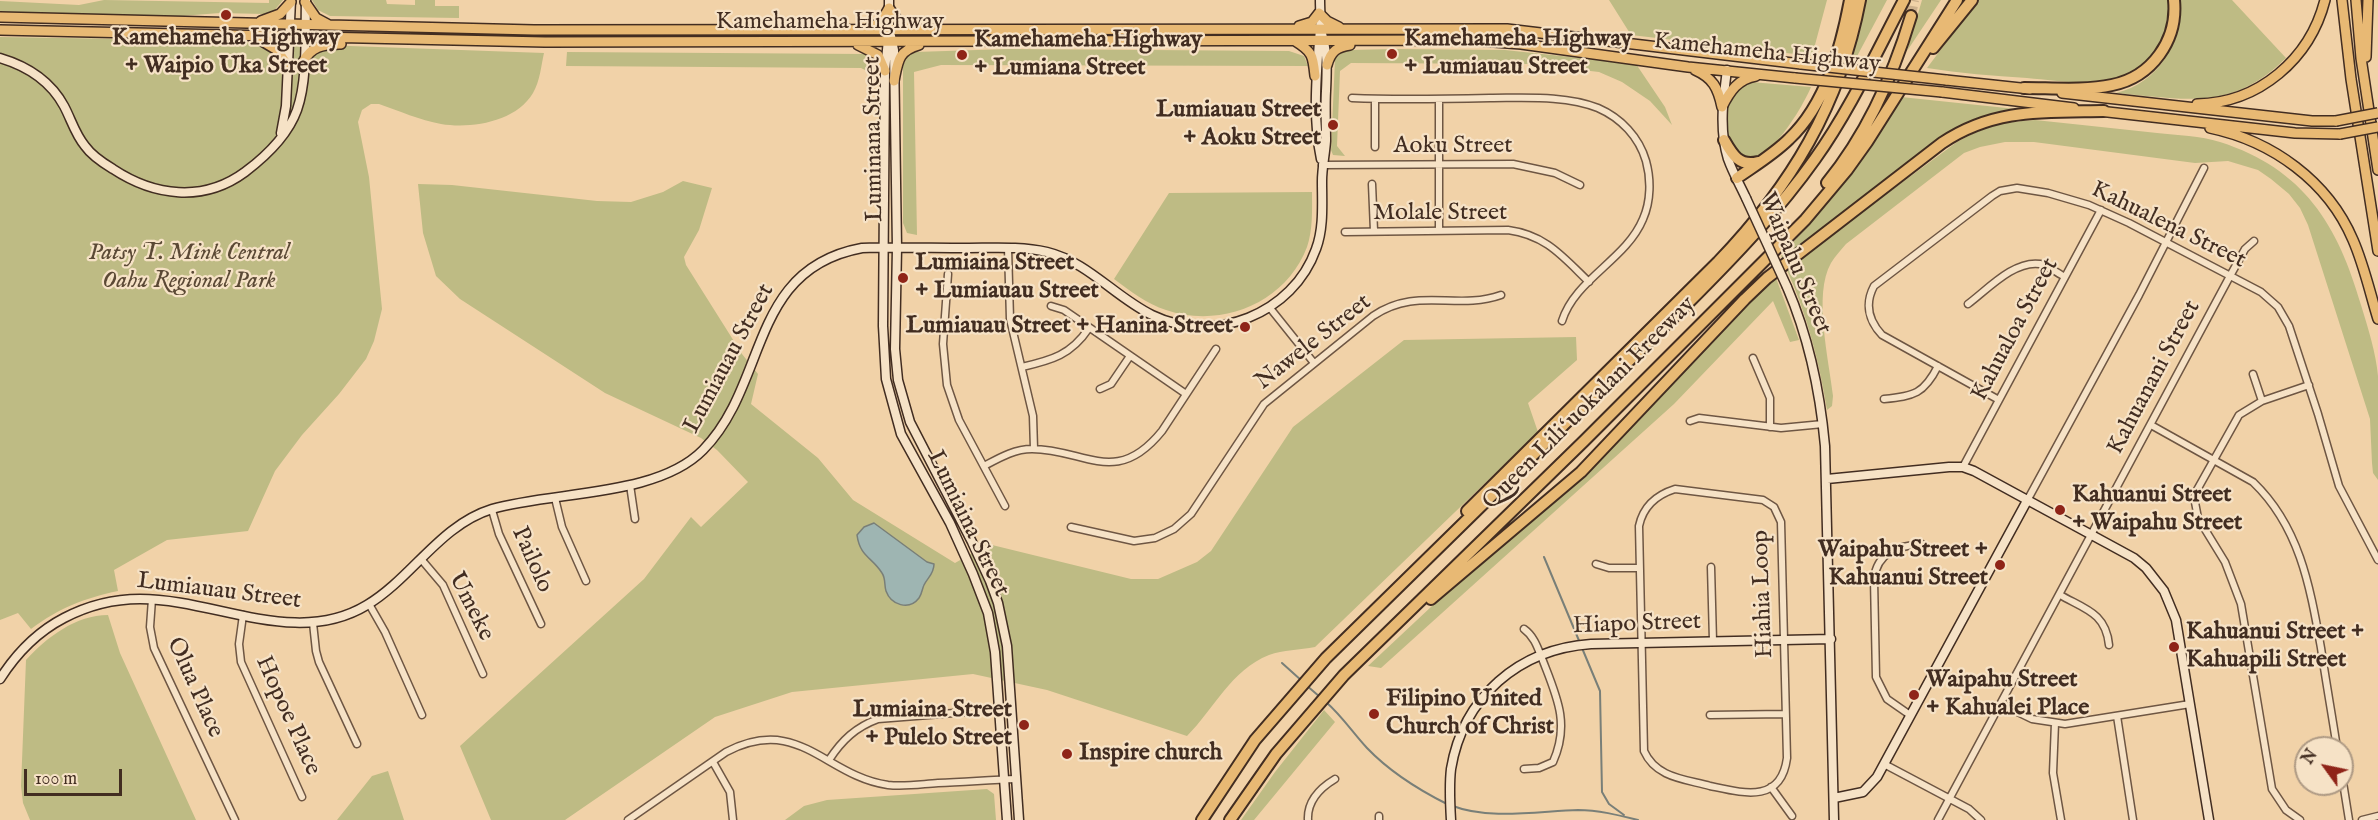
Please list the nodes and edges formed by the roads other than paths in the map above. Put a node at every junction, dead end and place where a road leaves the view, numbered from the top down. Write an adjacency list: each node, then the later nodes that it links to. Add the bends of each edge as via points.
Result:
1 (1320, 0): 15 (street, Lumiauau Street)
2 (1850, 0): 65 (highway, via 1839,45 1817,102 1791,138)
3 (1860, 0): 136 (highway, via 1841,74 1816,130 1791,174 1757,219)
4 (1904, 0): 136 (highway, Queen Liliʻuokalani Freeway, via 1835,129 1774,213 1689,302)
5 (1957, 0): 52 (highway, Queen Liliʻuokalani Freeway)
6 (1972, 0): 52 (highway)
7 (2174, 0): 51 (highway, via 2174,18 2165,46 2152,64 2133,78 2102,87)
8 (2325, 0): 56 (main road, via 2307,44 2280,74 2261,86 2228,100 2206,104)
9 (2342, 0): 82 (main road)
10 (2356, 0): 59 (main road)
11 (2368, 0): 59 (main road, via 2366,50)
12 (291, 1): 18 (main road, via 269,20); 19 (street)
13 (306, 1): 20 (street); 21 (main road, via 316,18)
14 (889, 4): 24 (main road, via 881,22); 25 (street, Luminana Street); 26 (main road, via 901,24)
15 (1319, 13): 22 (street, Lumiauau Street); 23 (main road); 27 (main road, via 1312,22)
16 (1911, 16): 83 (highway, via 1889,79 1855,144)
17 (0, 18): 18 (main road, Kamehameha Highway)
18 (240, 24): 19 (main road, Kamehameha Highway)
19 (290, 25): 20 (main road, Kamehameha Highway); 30 (street)
20 (305, 26): 21 (main road, Kamehameha Highway); 31 (street)
21 (337, 27): 24 (main road, Kamehameha Highway)
22 (1320, 28): 23 (main road, Kamehameha Highway); 27 (main road, Kamehameha Highway); 34 (street, Lumiauau Street)
23 (1341, 28): 39 (main road, Kamehameha Highway, via 1507,29)
24 (863, 29): 25 (main road, Kamehameha Highway)
25 (890, 29): 26 (main road, Kamehameha Highway); 38 (street, Luminana Street)
26 (925, 29): 27 (main road, Kamehameha Highway)
27 (1289, 29)
28 (0, 30): 29 (main road, Kamehameha Highway)
29 (255, 37): 30 (main road, Kamehameha Highway); 44 (main road, via 274,47)
30 (289, 37): 31 (main road, Kamehameha Highway); 44 (street)
31 (304, 38): 32 (main road, Kamehameha Highway); 42 (street)
32 (357, 39): 37 (main road, Kamehameha Highway); 42 (main road, via 315,48)
33 (1295, 40): 34 (main road, Kamehameha Highway); 35 (main road, Kamehameha Highway); 49 (main road, via 1312,54)
34 (1321, 40): 36 (main road, Kamehameha Highway); 43 (street, Lumiauau Street); 49 (street, Lumiauau Street)
35 (930, 41): 38 (main road, Kamehameha Highway); 50 (main road, via 903,52)
36 (1366, 41): 43 (main road, via 1338,47); 45 (main road, Kamehameha Highway, via 1497,42)
37 (850, 42): 38 (main road, Kamehameha Highway); 47 (main road, via 874,51)
38 (890, 42): 47 (street, Luminana Street); 50 (street, Luminana Street)
39 (1704, 52): 41 (main road, Kamehameha Highway); 46 (main road, via 1720,60)
40 (0, 58): 62 (street, via 25,67 52,88 86,147 96,157 133,182 150,188 180,193 213,189 256,164)
41 (1753, 58): 46 (main road); 51 (main road, Kamehameha Highway, bridge)
42 (303, 62): 62 (street, via 297,109)
43 (1327, 65): 66 (street, Lumiauau Street)
44 (288, 66): 62 (street)
45 (1688, 67): 46 (main road, Kamehameha Highway); 57 (main road, via 1714,83)
46 (1727, 70): 48 (main road, Kamehameha Highway); 57 (street, Waipahu Street)
47 (885, 71): 79 (street, Luminana Street)
48 (1763, 75): 57 (main road, via 1738,83); 58 (main road, Kamehameha Highway, bridge)
49 (1316, 76): 66 (street, Lumiauau Street)
50 (894, 81): 80 (street, Luminana Street)
51 (2024, 88): 56 (main road, Kamehameha Highway)
52 (1899, 91): 83 (highway, Queen Liliʻuokalani Freeway, via 1847,170 1805,220)
53 (1353, 98): 54 (street)
54 (1375, 99): 55 (street); 64 (street)
55 (1439, 99): 67 (street); 87 (street, via 1575,102 1600,109 1629,130 1646,162 1650,186 1647,208 1628,243)
56 (2135, 102): 59 (main road, bridge, via 2312,121)
57 (1722, 107): 63 (street, Waipahu Street)
58 (2104, 111): 60 (main road, Kamehameha Highway); 145 (highway, via 2027,112 1999,117 1970,126 1942,142 1767,278 1581,472)
59 (2373, 112): 69 (main road)
60 (2164, 118): 61 (main road, Kamehameha Highway, bridge, via 2308,134 2340,134); 92 (main road, via 2252,141 2284,158 2311,179 2334,207 2352,239)
61 (2378, 127)
62 (279, 139)
63 (1724, 140): 65 (highway, via 1737,159); 70 (street, Waipahu Street)
64 (1375, 147)
65 (1761, 161): 70 (highway)
66 (1322, 165): 67 (street, Aoku Street); 91 (street, Lumiauau Street, via 1317,247 1298,283)
67 (1440, 165): 72 (street, Aoku Street, via 1528,166); 75 (street)
68 (2204, 168): 78 (street)
69 (2378, 171)
70 (1737, 178): 109 (street, Waipahu Street, bridge, via 1805,333)
71 (1372, 184): 74 (street)
72 (1580, 185)
73 (2101, 210): 78 (street, Kahualena Street); 86 (street, Kahualoa Street); 99 (street, Kahualena Street, via 2048,193 2017,188 2000,191 1879,280 1870,292 1868,305 1877,330)
74 (1374, 231): 75 (street, Molale Street); 76 (street, Molale Street)
75 (1439, 231): 87 (street, Molale Street, via 1508,230 1531,235 1551,246)
76 (1345, 232)
77 (2254, 241): 85 (street, Kahuanani Street)
78 (2166, 242): 85 (street, Kahualena Street); 119 (street)
79 (884, 248): 80 (street, Lumiauau Street); 117 (street, Lumiauau Street, via 862,248 832,256 798,278 778,304 734,401 705,448 678,470); 164 (street, Lumiaina Street, via 884,357 891,402 901,434 950,524 988,613 995,652)
80 (897, 248): 81 (street, Lumiauau Street); 165 (street, Lumiaina Street, via 898,380 910,422 972,542 998,603 1007,646)
81 (1008, 248): 91 (street, Lumiauau Street, via 1033,249 1064,258 1140,309 1187,326 1222,325); 100 (street, via 1010,319)
82 (2378, 251)
83 (1764, 260): 145 (highway, Queen Liliʻuokalani Freeway)
84 (948, 274): 114 (street, via 943,344 947,385 959,420)
85 (2230, 276): 102 (street, Kahualena Street, via 2260,292 2283,315); 110 (street, Kahuanani Street)
86 (2065, 277): 89 (street, via 2040,264 2025,265); 106 (street, Kahualoa Street)
87 (1589, 282): 93 (street, via 1570,303)
88 (1501, 295): 98 (street, Nawele Street, via 1486,300 1410,300 1393,304)
89 (1968, 304)
90 (1051, 306): 94 (street, via 1064,310)
91 (1270, 308): 98 (street)
92 (2378, 319)
93 (1562, 321)
94 (1089, 328): 96 (street); 100 (street, via 1067,353)
95 (1216, 349): 104 (street)
96 (1130, 356): 103 (street, via 1111,384); 104 (street)
97 (1754, 358): 111 (street, via 1770,398)
98 (1314, 363): 123 (street, Nawele Street, via 1264,404 1191,514 1174,529 1155,538 1134,541)
99 (1938, 366): 105 (street, via 1921,391); 106 (street, Kahualena Street)
100 (1022, 367): 112 (street, via 1033,416)
101 (2253, 374): 107 (street)
102 (2309, 385): 107 (street); 127 (street, Kahualena Street, via 2339,486)
103 (1100, 389)
104 (1186, 394): 112 (street, via 1151,443 1125,459 1100,462)
105 (1884, 399)
106 (1999, 400): 115 (street, Kahualoa Street)
107 (2262, 401): 113 (street, via 2239,415)
108 (1690, 421): 111 (street, via 1699,418)
109 (1823, 424): 111 (street); 116 (street, Waipahu Street)
110 (2151, 424): 113 (street); 124 (street, Kahuanani Street)
111 (1770, 427)
112 (1034, 449): 114 (street, via 1007,454)
113 (2214, 459): 158 (street, via 2242,474 2264,493 2296,543 2311,593); 189 (street, via 2194,497 2195,508 2225,562 2241,604 2272,789 2286,810)
114 (984, 466): 120 (street)
115 (1963, 467): 116 (street); 119 (street)
116 (1827, 479): 140 (street, Waipahu Street)
117 (630, 485): 118 (street, Lumiauau Street); 122 (street)
118 (555, 498): 121 (street, Lumiauau Street); 131 (street, via 562,527)
119 (2028, 499): 124 (street); 155 (street)
120 (1005, 506)
121 (492, 510): 126 (street, Lumiauau Street, via 464,522); 138 (street, Pailolo, via 499,534)
122 (635, 519)
123 (1071, 527)
124 (2091, 534): 132 (street, Kahuanani Street); 150 (street, via 2134,558 2164,591 2176,620)
125 (1922, 544): 155 (street, via 1898,547 1886,554 1877,564 1874,579 1876,677 1887,699)
126 (421, 559): 134 (street, Lumiauau Street); 147 (street, Umeke, via 446,591)
127 (2378, 560)
128 (1596, 564): 130 (street)
129 (1711, 567): 143 (street)
130 (1639, 568): 141 (street, Hiahia Loop, via 1640,520 1654,500 1668,492 1683,489 1754,497 1769,503 1779,514 1783,532); 142 (street, Hiahia Loop)
131 (586, 581)
132 (2060, 595): 144 (street, via 2099,618 2108,631); 149 (street, Kahuanani Street)
133 (152, 599): 135 (street, Lumiauau Street); 148 (street, Lumiauau Street, via 104,603 60,620 26,646); 175 (street, Olua Place, via 150,627 154,648)
134 (369, 604): 137 (street, Lumiauau Street, via 339,618); 153 (street)
135 (243, 615): 137 (street, Lumiauau Street); 168 (street, Hopoe Place, via 239,644 244,671)
136 (1363, 621): 180 (highway, Queen Liliʻuokalani Freeway, via 1289,698 1255,740)
137 (313, 623): 159 (street, via 319,662)
138 (541, 624)
139 (1524, 629): 146 (street, via 1532,635)
140 (1831, 639): 141 (street, Hiapo Street); 170 (street, Waipahu Street)
141 (1784, 640): 143 (street, Hiapo Street); 152 (street, Hiahia Loop)
142 (1640, 642): 143 (street, Hiapo Street); 146 (street, Hiapo Street, via 1576,645); 167 (street, Hiahia Loop, via 1642,741 1650,763 1670,776 1743,793 1756,794)
143 (1713, 642)
144 (2109, 645)
145 (1371, 649): 181 (highway, Queen Liliʻuokalani Freeway, via 1276,754)
146 (1540, 655): 163 (street, via 1557,697 1560,743 1553,762); 174 (street, Hiapo Street, via 1508,674 1472,713 1454,757)
147 (483, 674)
148 (0, 679)
149 (2001, 704): 157 (street, via 2032,719); 171 (street, Kahuanani Street)
150 (2190, 704): 156 (street); 188 (street)
151 (967, 712): 160 (street, via 869,722 850,734)
152 (1785, 714): 154 (street); 167 (street, Hiahia Loop, via 1785,768)
153 (422, 715)
154 (1710, 715)
155 (1910, 715): 162 (street)
156 (2117, 716): 157 (street); 187 (street)
157 (2055, 723): 186 (street, via 2053,772)
158 (2335, 736)
159 (357, 744)
160 (829, 760): 161 (street, via 800,746 761,740 738,746); 164 (street, via 856,776 892,785)
161 (712, 762): 176 (street); 177 (street, via 730,792)
162 (1884, 764): 170 (street, via 1863,792); 171 (street)
163 (1524, 769)
164 (1004, 779): 165 (street); 178 (street, Lumiaina Street)
165 (1016, 779): 179 (street, Lumiaina Street)
166 (1335, 779): 182 (street, via 1322,787 1312,801)
167 (1771, 787): 172 (street)
168 (302, 796)
169 (2345, 796): 190 (street)
170 (1834, 798): 183 (street, Waipahu Street)
171 (1950, 799): 184 (street, Kahuanani Street); 185 (street)
172 (1792, 816)
173 (2378, 816): 191 (street)
174 (1451, 817)
175 (235, 820)
176 (628, 820)
177 (733, 820)
178 (1007, 820)
179 (1019, 820)
180 (1202, 820)
181 (1230, 820)
182 (1308, 820)
183 (1834, 820)
184 (1938, 820)
185 (1981, 820)
186 (2061, 820)
187 (2133, 820)
188 (2209, 820)
189 (2300, 820)
190 (2349, 820)
191 (2362, 820)

